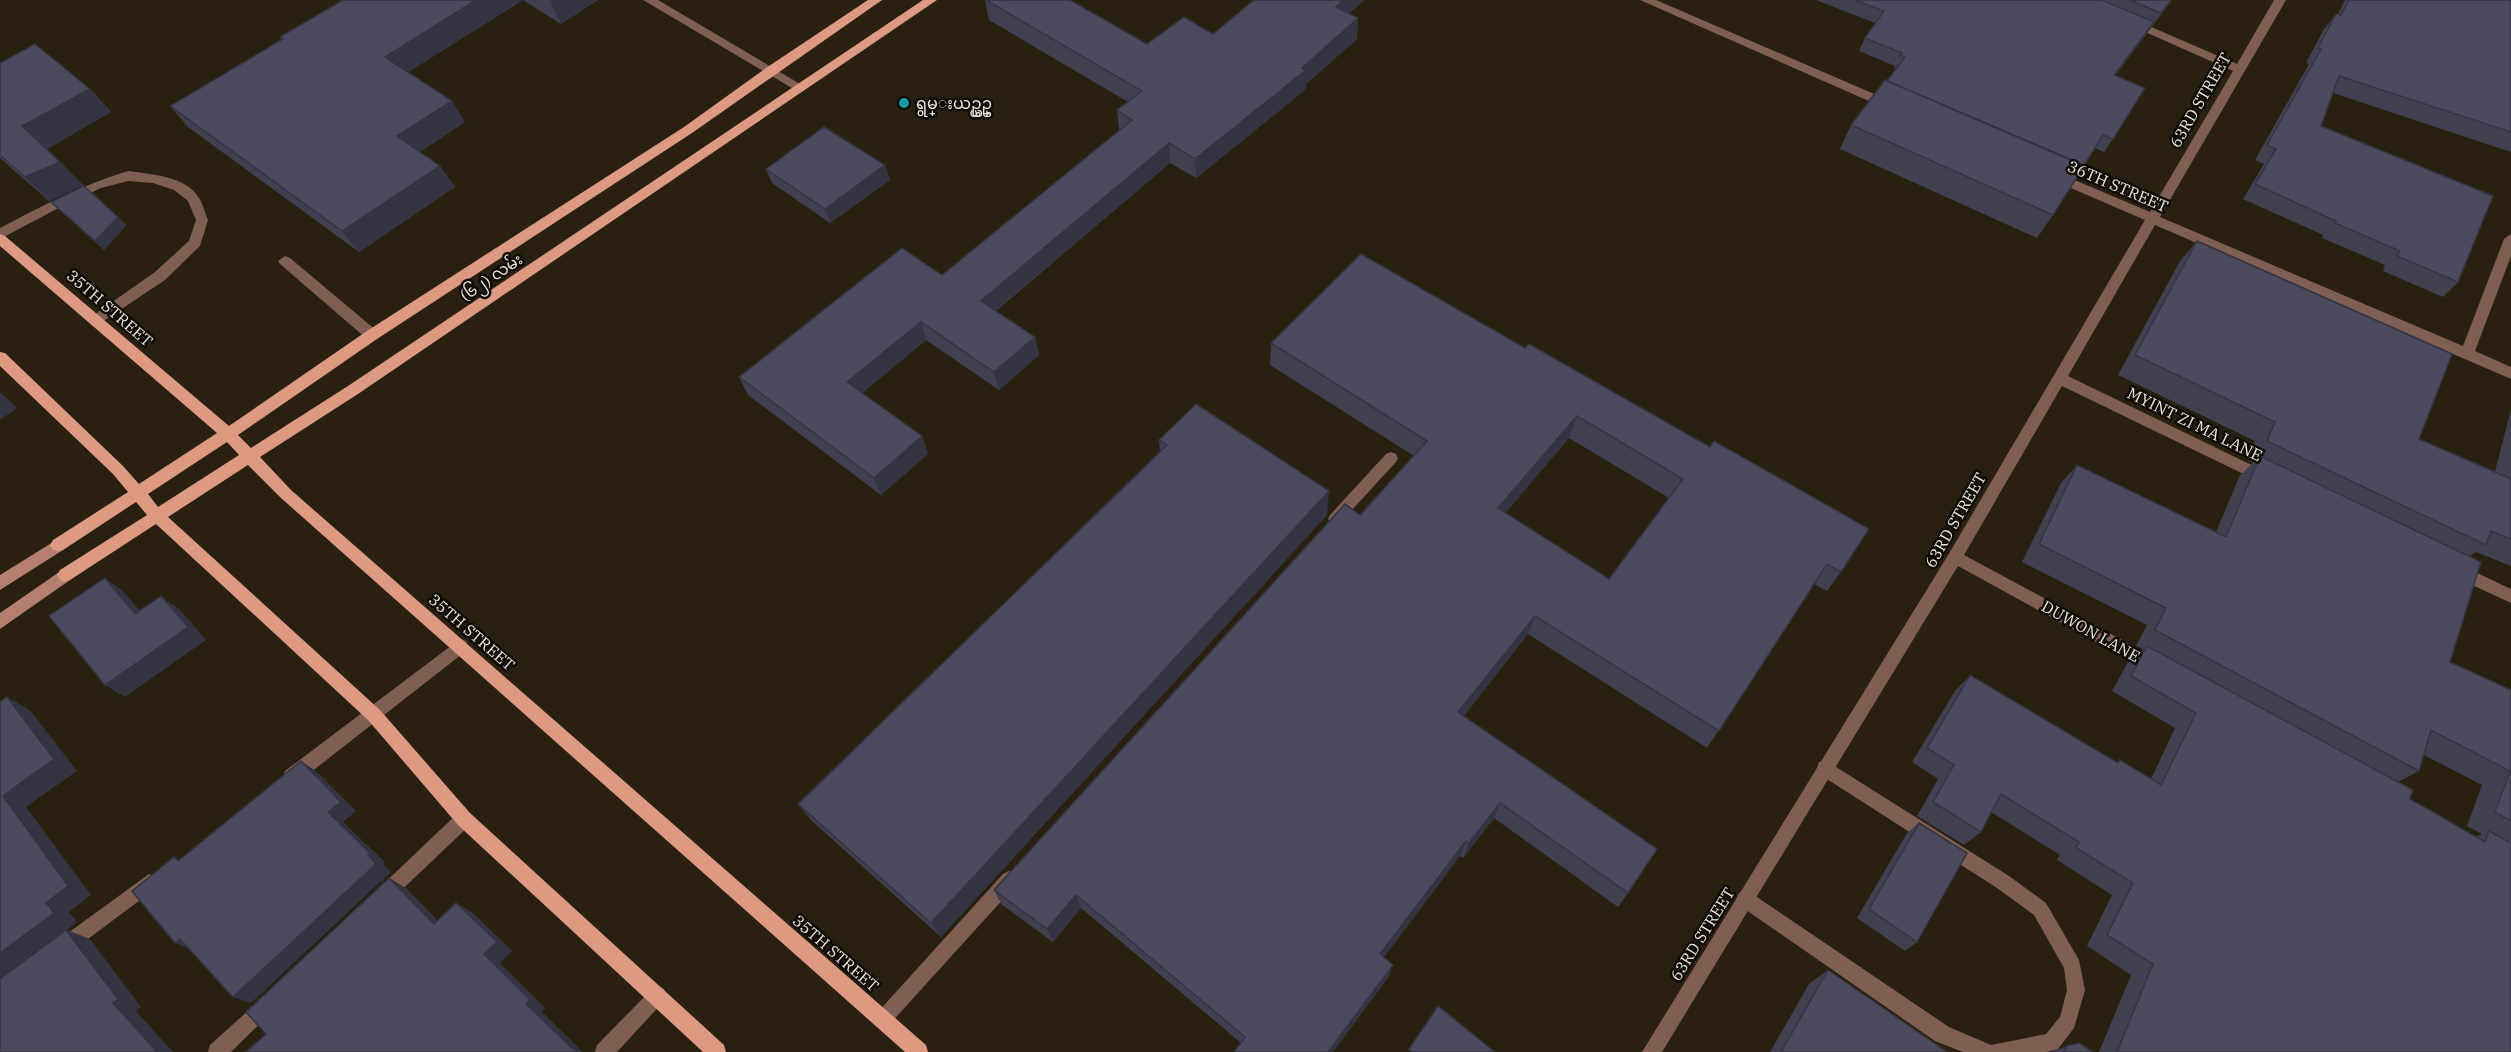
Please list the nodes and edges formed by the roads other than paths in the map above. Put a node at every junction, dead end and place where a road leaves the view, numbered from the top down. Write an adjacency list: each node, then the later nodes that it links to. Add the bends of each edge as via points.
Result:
1 (649, 0): 8 (street)
2 (876, 0): 8 (main road, (၆၂) လမ်း)
3 (931, 0): 9 (main road, (၆၂) လမ်း)
4 (1646, 0): 10 (street)
5 (2280, 0): 7 (street, 63RD STREET)
6 (2119, 18): 7 (street)
7 (2240, 69): 12 (street, 63RD STREET)
8 (770, 71): 9 (street); 18 (main road, (၆၂) လမ်း, via 688,130)
9 (801, 88): 24 (main road, (၆၂) လမ်း)
10 (1899, 109)
11 (2042, 171): 12 (street, 36TH STREET)
12 (2151, 219): 19 (street, 36TH STREET); 22 (street, 63RD STREET)
13 (0, 234): 17 (street, via 63,200 129,176 178,187 193,198 202,220 195,243 160,276)
14 (0, 239): 17 (main road, 35TH STREET)
15 (2511, 239): 19 (street)
16 (285, 261): 18 (street)
17 (96, 321): 23 (main road, 35TH STREET)
18 (372, 335): 23 (main road, (၆၂) လမ်း)
19 (2467, 353): 21 (street, 36TH STREET)
20 (0, 357): 27 (main road)
21 (2511, 373)
22 (2058, 378): 26 (street, MYINT ZI MA LANE); 30 (street, 63RD STREET)
23 (228, 434): 24 (main road, 35TH STREET); 27 (main road, (၆၂) လမ်း)
24 (249, 457): 28 (main road, (၆၂) လမ်း); 35 (main road, 35TH STREET)
25 (1390, 458): 29 (street)
26 (2274, 482)
27 (138, 492): 28 (main road); 32 (main road, (၆၂) လမ်း)
28 (157, 516): 34 (main road, (၆၂) လမ်း); 37 (main road)
29 (1325, 530)
30 (1955, 557): 36 (street, DUWON LANE); 38 (street, 63RD STREET)
31 (2446, 565): 33 (street)
32 (0, 583)
33 (2511, 596)
34 (0, 622)
35 (459, 646): 37 (street); 48 (main road, 35TH STREET)
36 (2165, 672)
37 (374, 715): 39 (street); 40 (main road)
38 (1825, 768): 43 (street, 63RD STREET); 55 (street, via 2040,909 2073,966 2076,990 2068,1022 2051,1042)
39 (278, 786)
40 (464, 819): 44 (street); 46 (main road)
41 (1017, 871): 48 (street)
42 (163, 872): 45 (street)
43 (1745, 899): 53 (street, 63RD STREET); 54 (street, via 1942,1034)
44 (370, 908)
45 (48, 958)
46 (658, 995): 50 (street); 51 (main road)
47 (276, 996): 49 (street)
48 (882, 1020): 52 (main road, 35TH STREET)
49 (217, 1052)
50 (604, 1052)
51 (717, 1052)
52 (919, 1052)
53 (1651, 1052)
54 (1985, 1052)
55 (1997, 1052)

